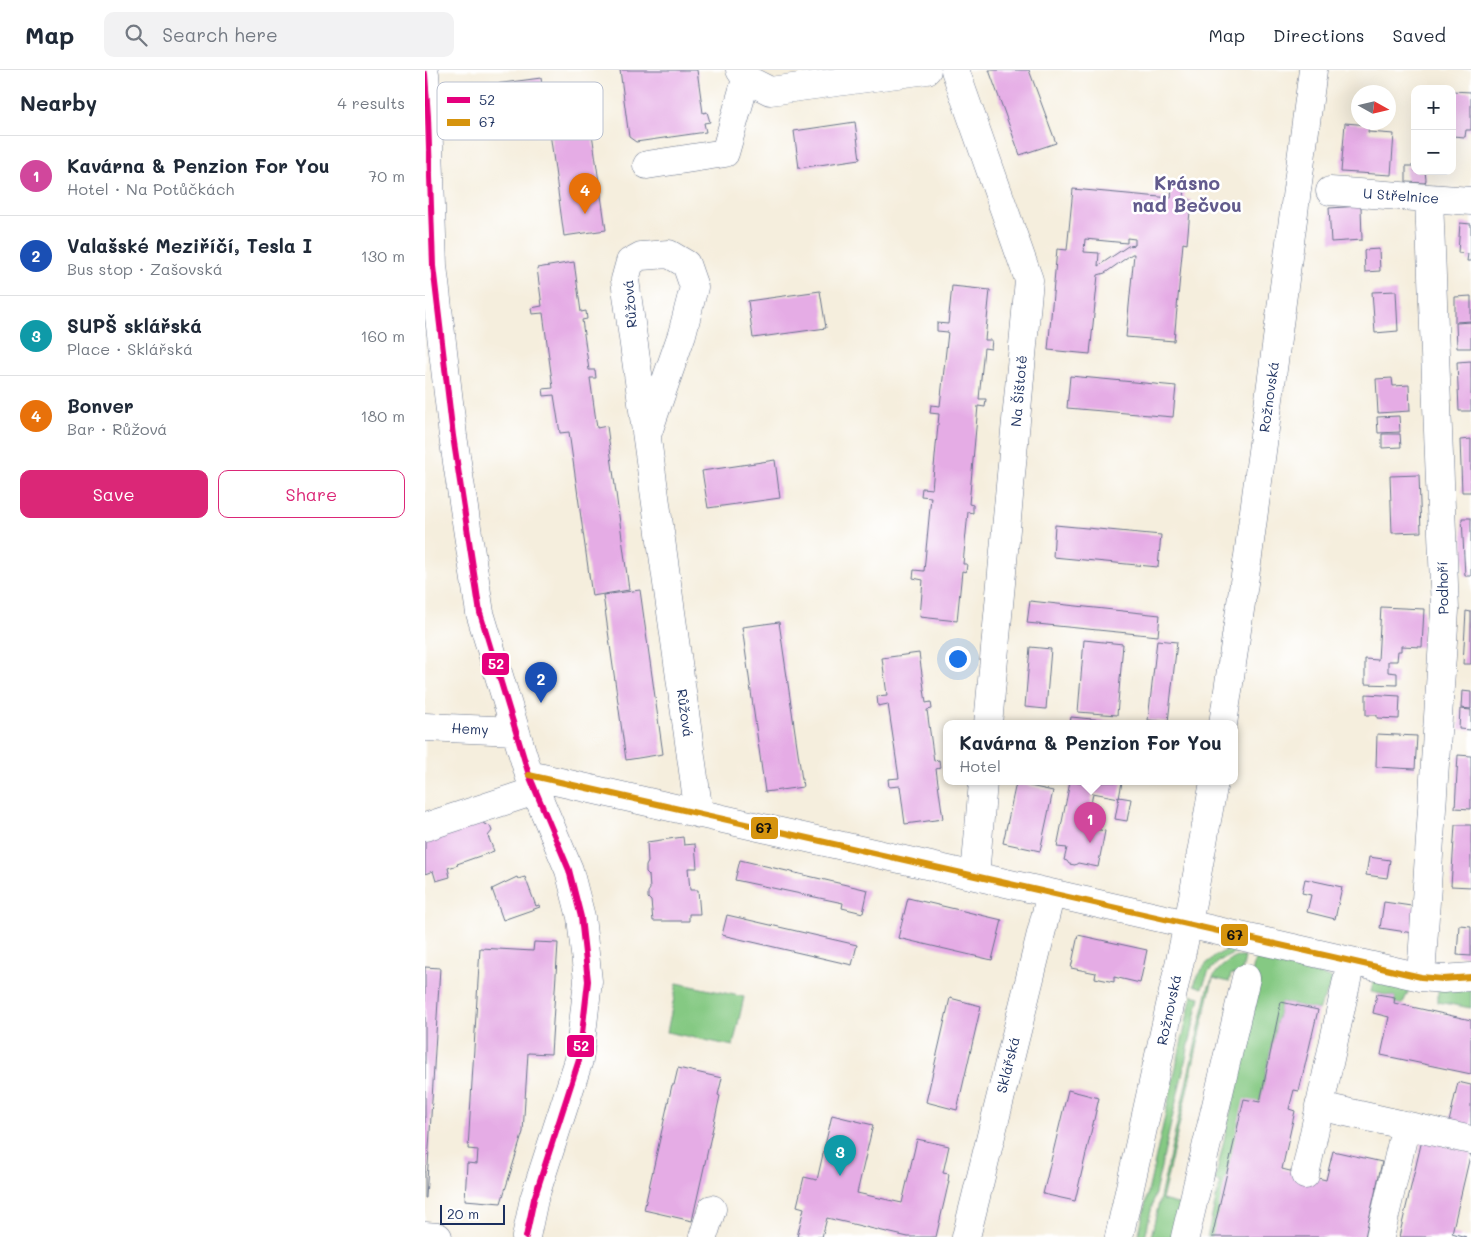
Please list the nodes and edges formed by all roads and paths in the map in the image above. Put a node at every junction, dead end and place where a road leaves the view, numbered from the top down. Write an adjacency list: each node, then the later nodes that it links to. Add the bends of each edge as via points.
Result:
1 (927, 70): 5 (street, via 770,91)
2 (955, 70): 12 (street, Na Šištotě, via 1029,280)
3 (1313, 70): 13 (street, Rožnovská, via 1246,576)
4 (425, 74): 6 (street)
5 (743, 74): 7 (street, via 725,153)
6 (427, 117): 15 (street, via 433,266 453,436 480,613)
7 (647, 165)
8 (1330, 191): 9 (street, U Střelnice)
9 (1429, 198): 10 (street, U Střelnice); 25 (street, Podhoří, via 1445,610)
10 (1471, 201)
11 (647, 435): 11 (street, Růžová, via 682,334 694,286 686,264 669,254 641,256 630,262 625,280); 19 (street, Růžová)
12 (988, 720)
13 (1224, 720)
14 (425, 727): 15 (street, Hemy)
15 (515, 731): 16 (street)
16 (532, 783): 19 (street); 20 (street); 35 (street, via 569,870 581,916 588,981 579,1060 534,1199)
17 (983, 785): 21 (street)
18 (1213, 785): 23 (street, Rožnovská)
19 (699, 814): 21 (street)
20 (425, 827)
21 (975, 876): 22 (street)
22 (1051, 893): 23 (street); 37 (street, Sklářská)
23 (1188, 924): 24 (street); 38 (street, Rožnovská)
24 (1351, 961): 25 (street); 28 (street)
25 (1421, 977): 26 (street)
26 (1471, 977)
27 (1246, 978): 39 (street)
28 (1319, 1106): 29 (street); 31 (street)
29 (1406, 1125): 30 (street); 40 (street)
30 (1471, 1140)
31 (1305, 1175)
32 (712, 1209): 36 (street)
33 (425, 1236): 34 (street)
34 (438, 1237)
35 (526, 1237)
36 (703, 1237)
37 (966, 1237)
38 (1119, 1237)
39 (1185, 1237)
40 (1380, 1237)

